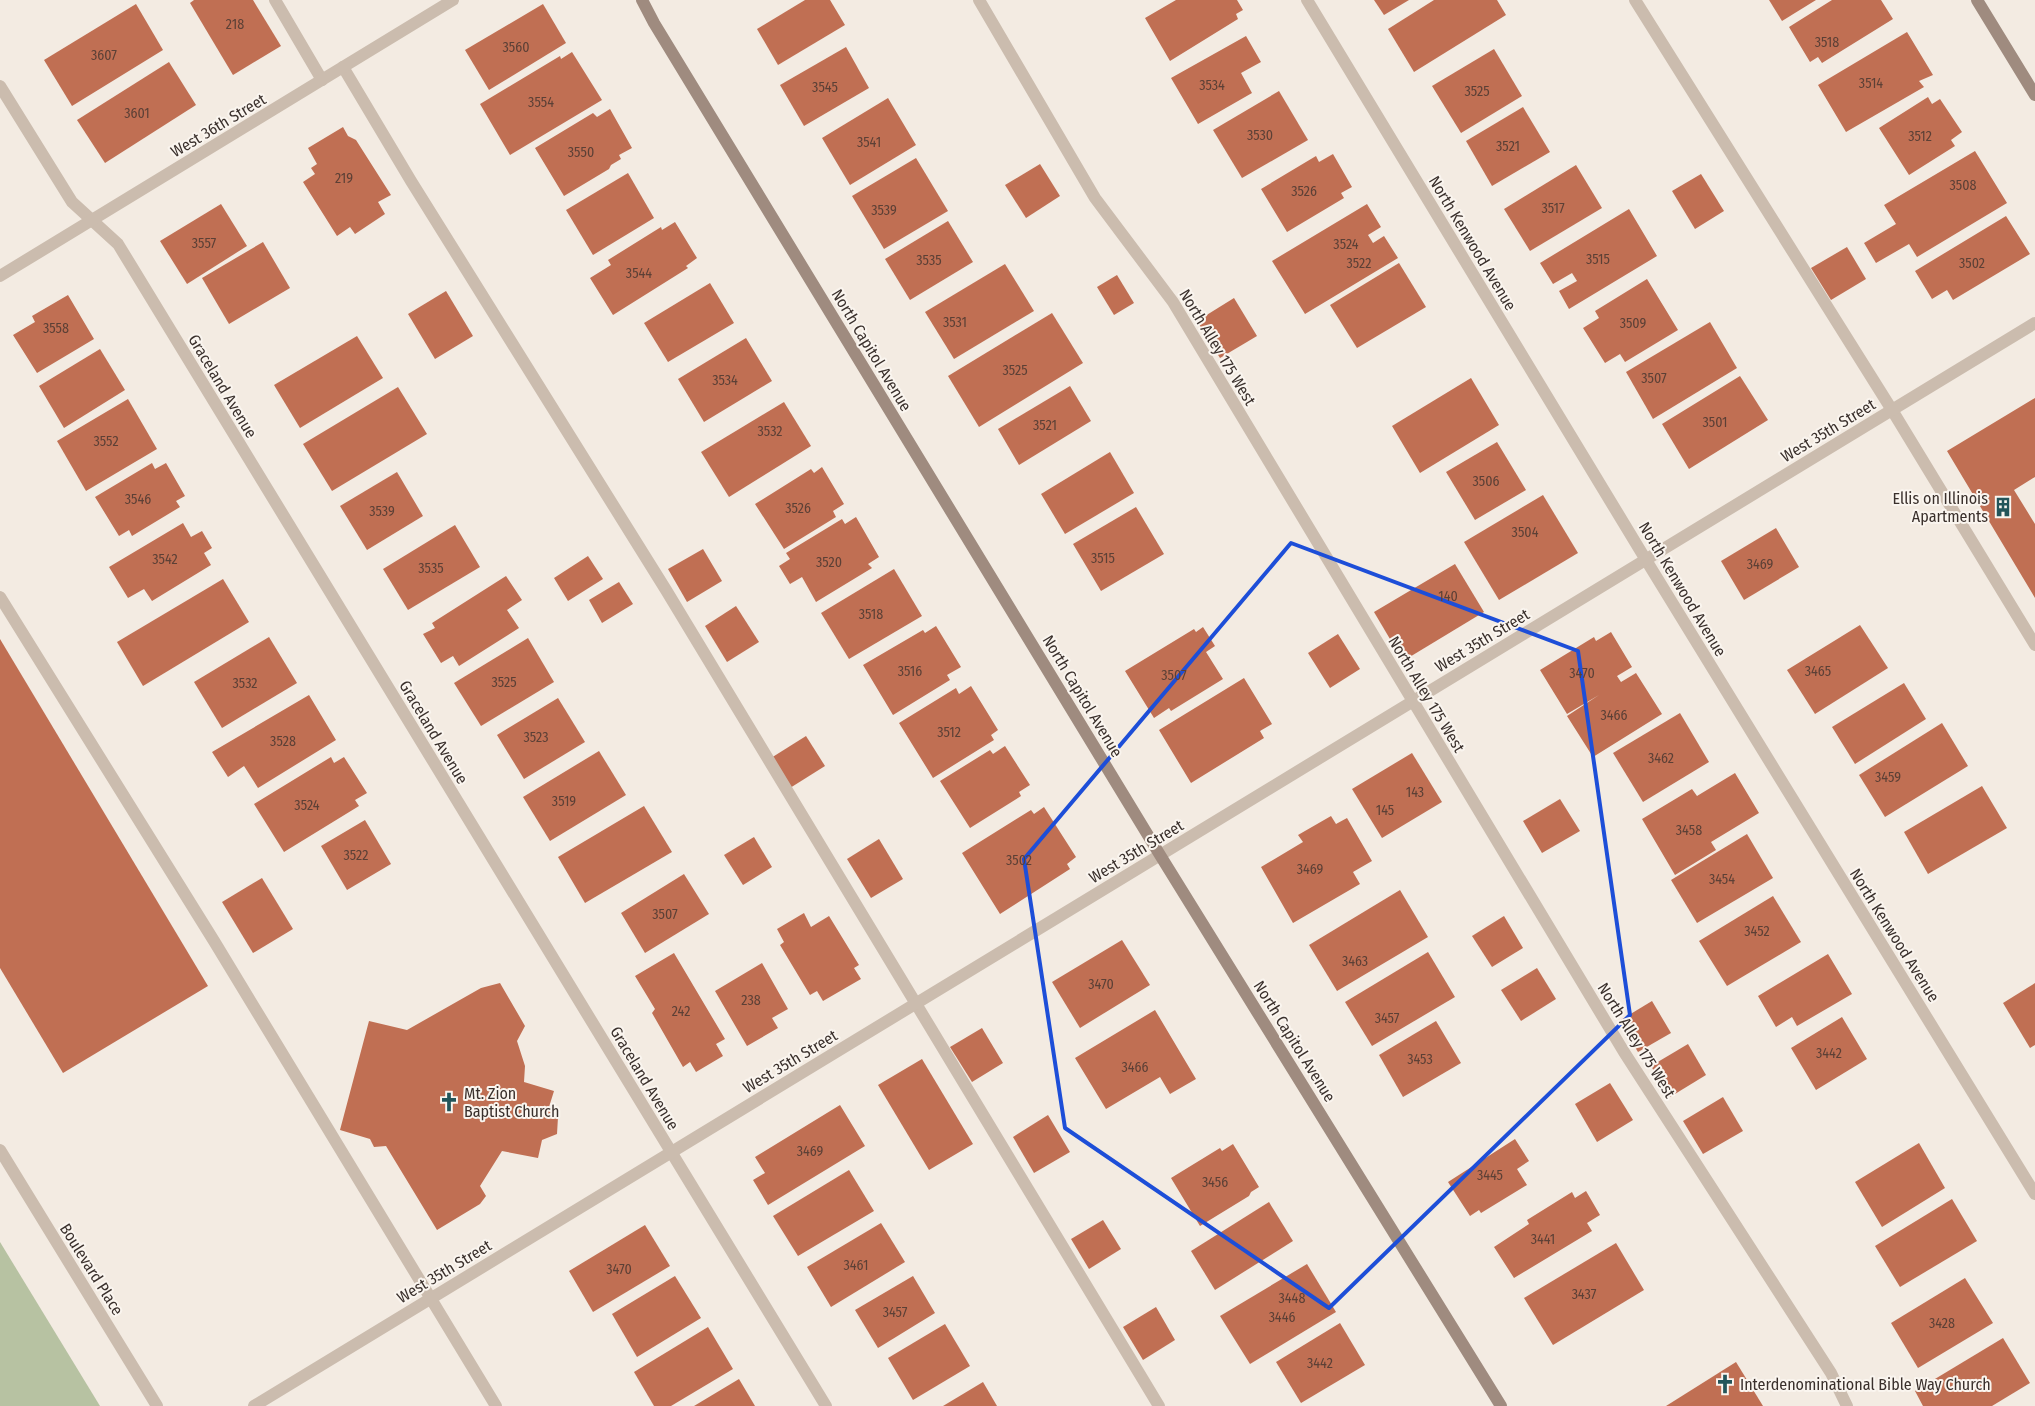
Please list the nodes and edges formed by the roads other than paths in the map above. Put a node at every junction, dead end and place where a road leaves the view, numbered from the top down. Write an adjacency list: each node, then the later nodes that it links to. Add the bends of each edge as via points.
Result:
1 (275, 0): 9 (street)
2 (453, 0): 8 (street, West 36th Street)
3 (642, 0): 20 (main road, North Capitol Avenue)
4 (979, 0): 19 (street, North Alley 175 West, via 1095,198 1173,302)
5 (1307, 0): 16 (street, North Kenwood Avenue)
6 (1635, 0): 15 (street)
7 (1977, 0): 11 (main road)
8 (343, 67): 9 (street, West 36th Street); 21 (street, via 671,599)
9 (322, 80): 12 (street, West 36th Street)
10 (0, 86): 12 (street, Graceland Avenue, via 62,188 72,202)
11 (2035, 95)
12 (93, 220): 13 (street, West 36th Street); 23 (street, Graceland Avenue, via 118,244)
13 (0, 276)
14 (2035, 323): 15 (street, West 35th Street)
15 (1892, 410): 16 (street, West 35th Street); 18 (street)
16 (1646, 560): 19 (street, West 35th Street); 24 (street, North Kenwood Avenue)
17 (0, 597): 25 (street)
18 (2035, 645)
19 (1413, 702): 20 (street, West 35th Street); 32 (street, North Alley 175 West, via 1619,1044 1830,1373)
20 (1160, 855): 21 (street, West 35th Street); 31 (main road, North Capitol Avenue)
21 (915, 1004): 23 (street, West 35th Street); 30 (street)
22 (0, 1150): 26 (street, Boulevard Place)
23 (671, 1152): 25 (street, West 35th Street); 29 (street, Graceland Avenue)
24 (2035, 1194)
25 (431, 1298): 27 (street, West 35th Street); 28 (street)
26 (157, 1406)
27 (254, 1406)
28 (496, 1406)
29 (826, 1406)
30 (1158, 1406)
31 (1501, 1406)
32 (1847, 1406)

